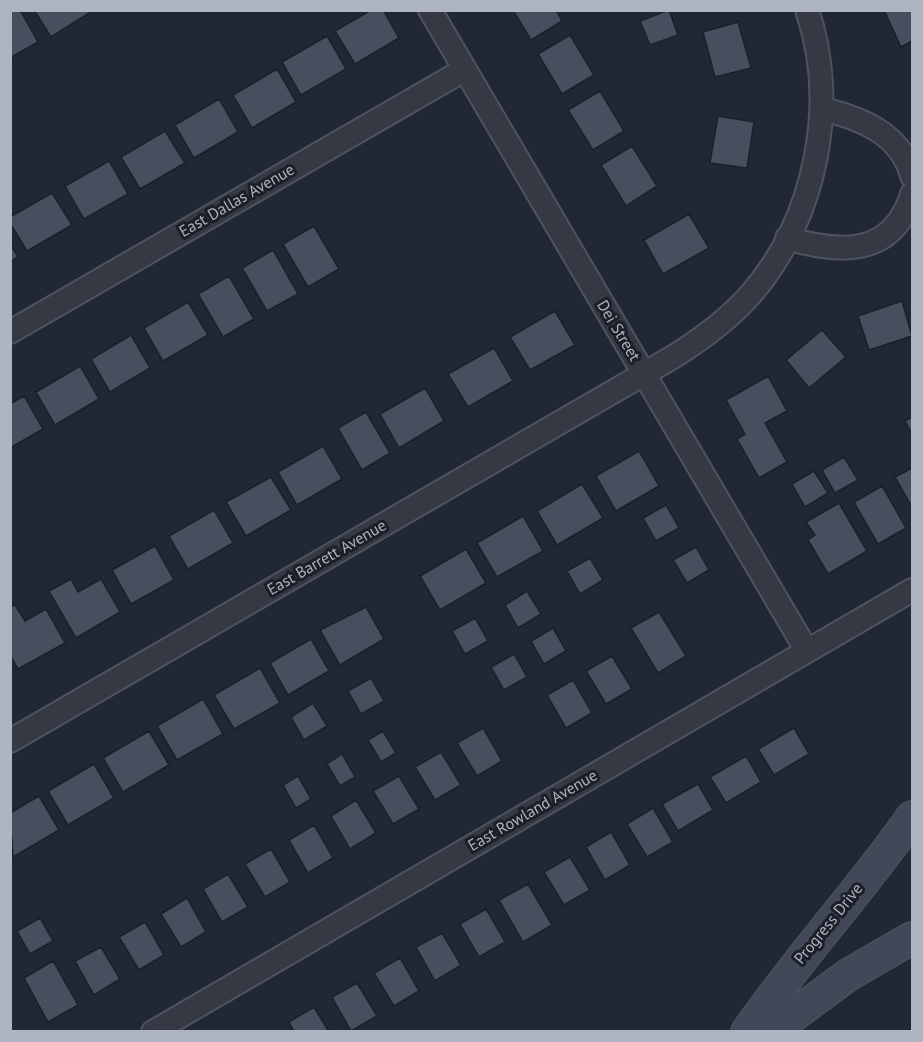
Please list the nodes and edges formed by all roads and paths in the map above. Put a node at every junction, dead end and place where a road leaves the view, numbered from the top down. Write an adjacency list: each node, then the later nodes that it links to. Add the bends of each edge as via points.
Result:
1 (430, 10): 3 (street, Dei Street)
2 (807, 10): 4 (street, East Barrett Avenue, via 818,58)
3 (464, 70): 8 (street, East Dallas Avenue); 9 (street, Dei Street)
4 (822, 109): 5 (street, via 867,122 879,130 901,151); 7 (street, East Barrett Avenue, via 810,183)
5 (912, 176)
6 (912, 195): 7 (street, via 893,231 868,244 819,248)
7 (787, 238): 9 (street, East Barrett Avenue, via 770,268 732,314 704,337)
8 (10, 332)
9 (644, 374): 11 (street, Dei Street); 12 (street, East Barrett Avenue)
10 (912, 590): 11 (street, East Rowland Avenue)
11 (807, 651): 15 (street, East Rowland Avenue)
12 (10, 741)
13 (912, 817): 16 (main road, Progress Drive, via 784,978)
14 (912, 938): 17 (main road, via 848,975)
15 (153, 1032)
16 (747, 1032)
17 (771, 1032)

